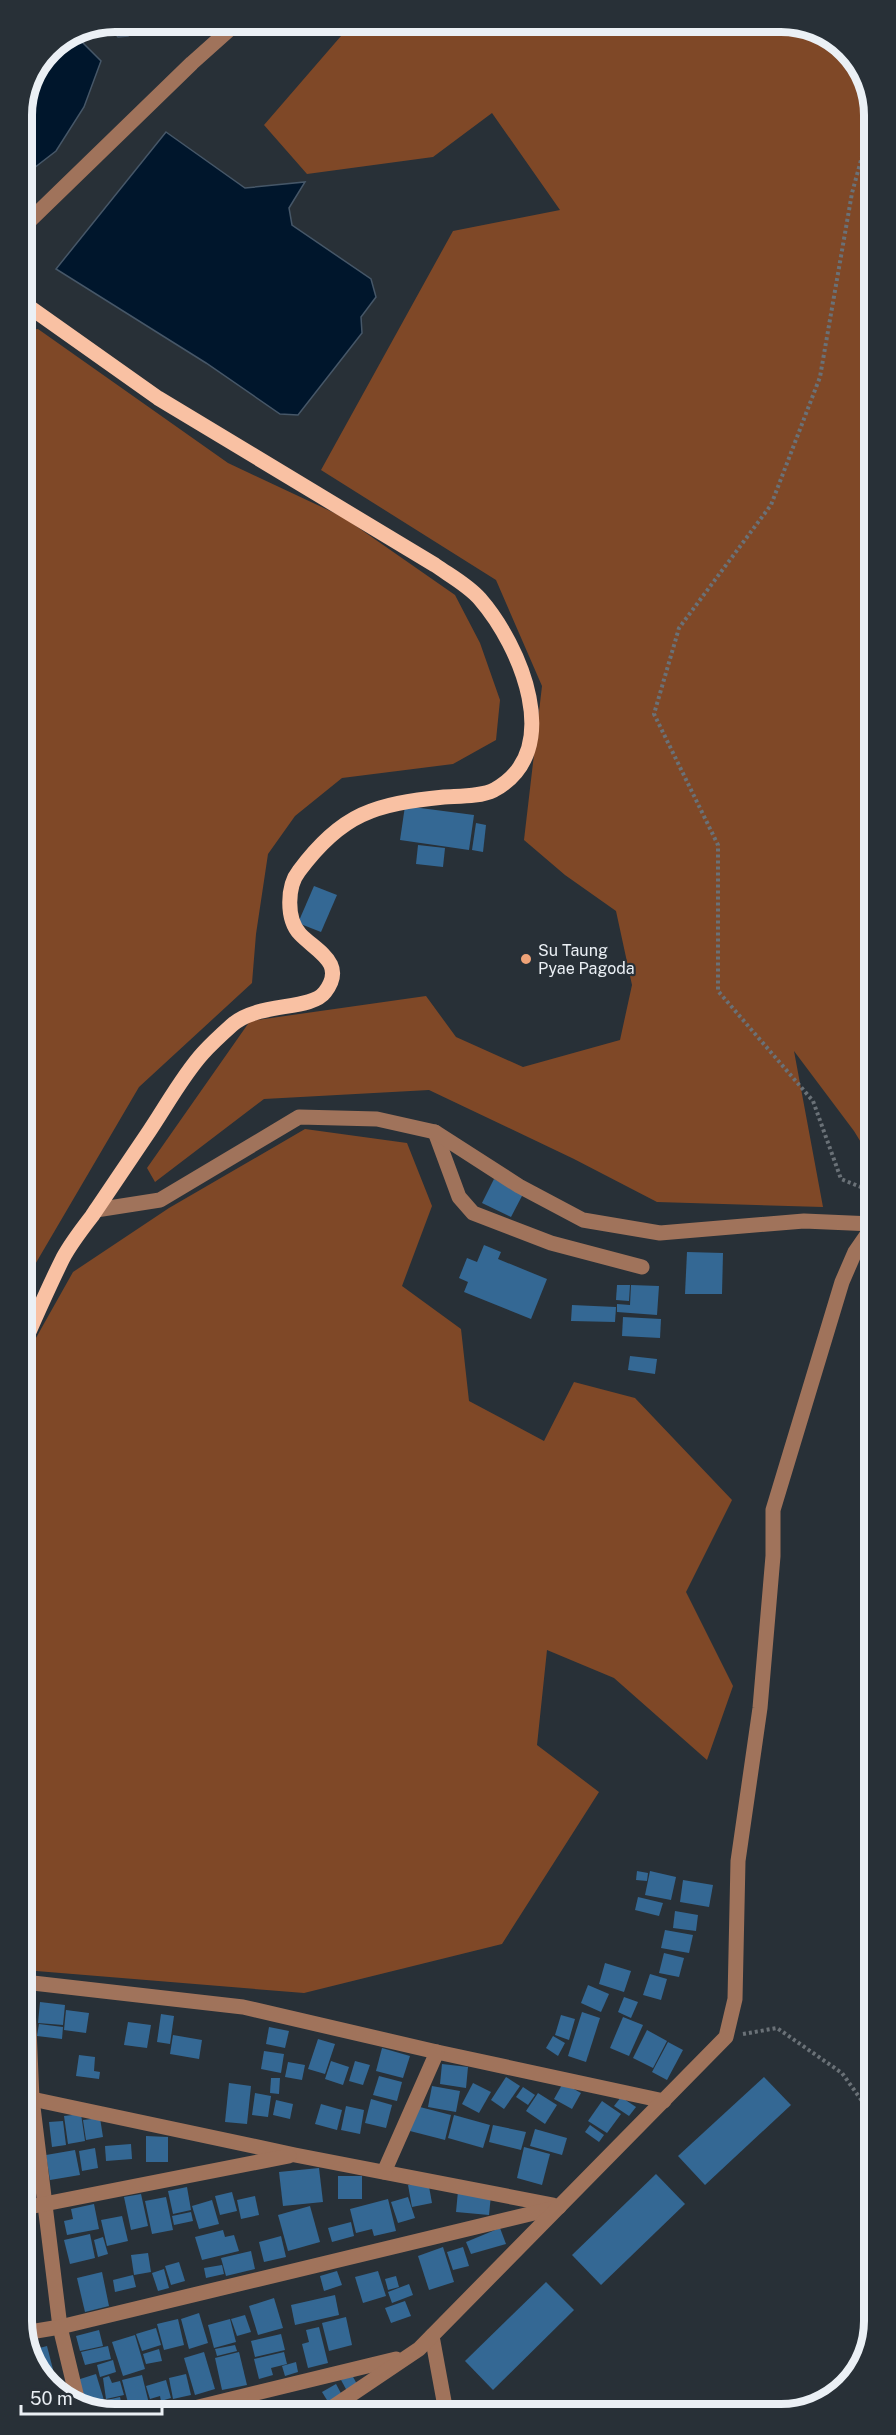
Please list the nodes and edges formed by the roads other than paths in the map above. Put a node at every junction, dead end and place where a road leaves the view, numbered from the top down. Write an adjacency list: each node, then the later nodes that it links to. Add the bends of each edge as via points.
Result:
1 (228, 31): 2 (street)
2 (32, 218)
3 (32, 309): 5 (main road, via 158,398 435,565 478,596 503,628 520,664 532,730 525,761 510,780 490,792 397,802 360,815 330,834 297,874 290,914 298,933 322,951 331,965 331,979 324,994 312,1001 249,1013 202,1053)
4 (435, 1132): 5 (street, via 377,1119 298,1117 160,1200); 6 (street, via 519,1186 583,1220 660,1233 804,1221); 8 (street, via 459,1197 473,1213 551,1243)
5 (96, 1210): 9 (main road, via 64,1256)
6 (864, 1224)
7 (864, 1238): 13 (street, via 842,1282 773,1510 773,1556 760,1708 738,1861 735,1999 726,2037)
8 (642, 1267)
9 (32, 1325)
10 (32, 1983): 11 (street, via 243,2007)
11 (437, 2052): 13 (street); 16 (street)
12 (32, 2101): 15 (street)
13 (664, 2101): 19 (street)
14 (32, 2124): 17 (street)
15 (295, 2155): 16 (street); 17 (street)
16 (384, 2172): 19 (street)
17 (45, 2204): 18 (street); 20 (street)
18 (32, 2206)
19 (559, 2207): 20 (street); 22 (street)
20 (60, 2327): 21 (street); 24 (street)
21 (32, 2332)
22 (432, 2336): 23 (street); 27 (street)
23 (407, 2357): 25 (street); 26 (street)
24 (76, 2393)
25 (218, 2403)
26 (338, 2403)
27 (444, 2403)

